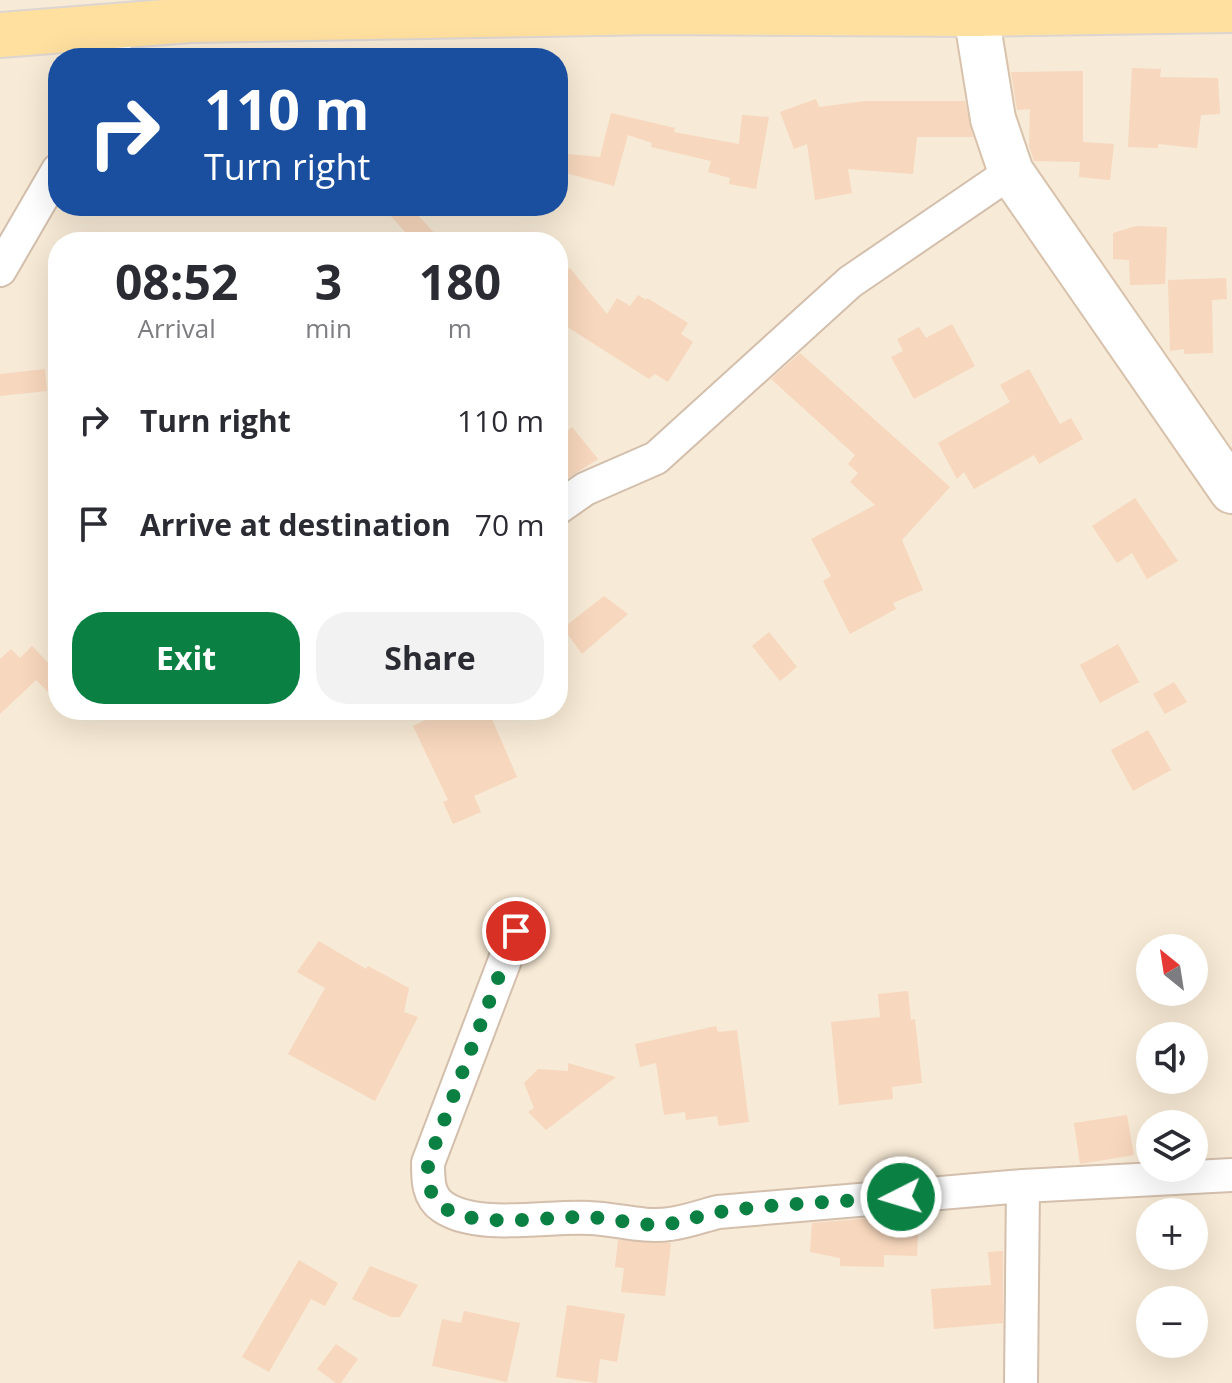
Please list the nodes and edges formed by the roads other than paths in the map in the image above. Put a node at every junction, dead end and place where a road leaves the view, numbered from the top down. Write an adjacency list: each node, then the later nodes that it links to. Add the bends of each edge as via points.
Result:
1 (652, 6): 4 (main road); 6 (main road, via 190,20)
2 (1019, 6): 3 (main road); 4 (main road)
3 (1232, 10)
4 (976, 14): 7 (street, via 993,119)
5 (0, 35): 6 (main road)
6 (116, 42)
7 (1011, 172): 10 (street); 11 (street, via 850,282 656,458)
8 (48, 187): 9 (street)
9 (2, 264)
10 (1232, 491)
11 (568, 501)
12 (516, 931): 14 (street, via 428,1163 432,1194 456,1214 508,1221 586,1217 654,1225 718,1212)
13 (1232, 1175): 14 (street)
14 (1023, 1186): 15 (street)
15 (1021, 1383)

